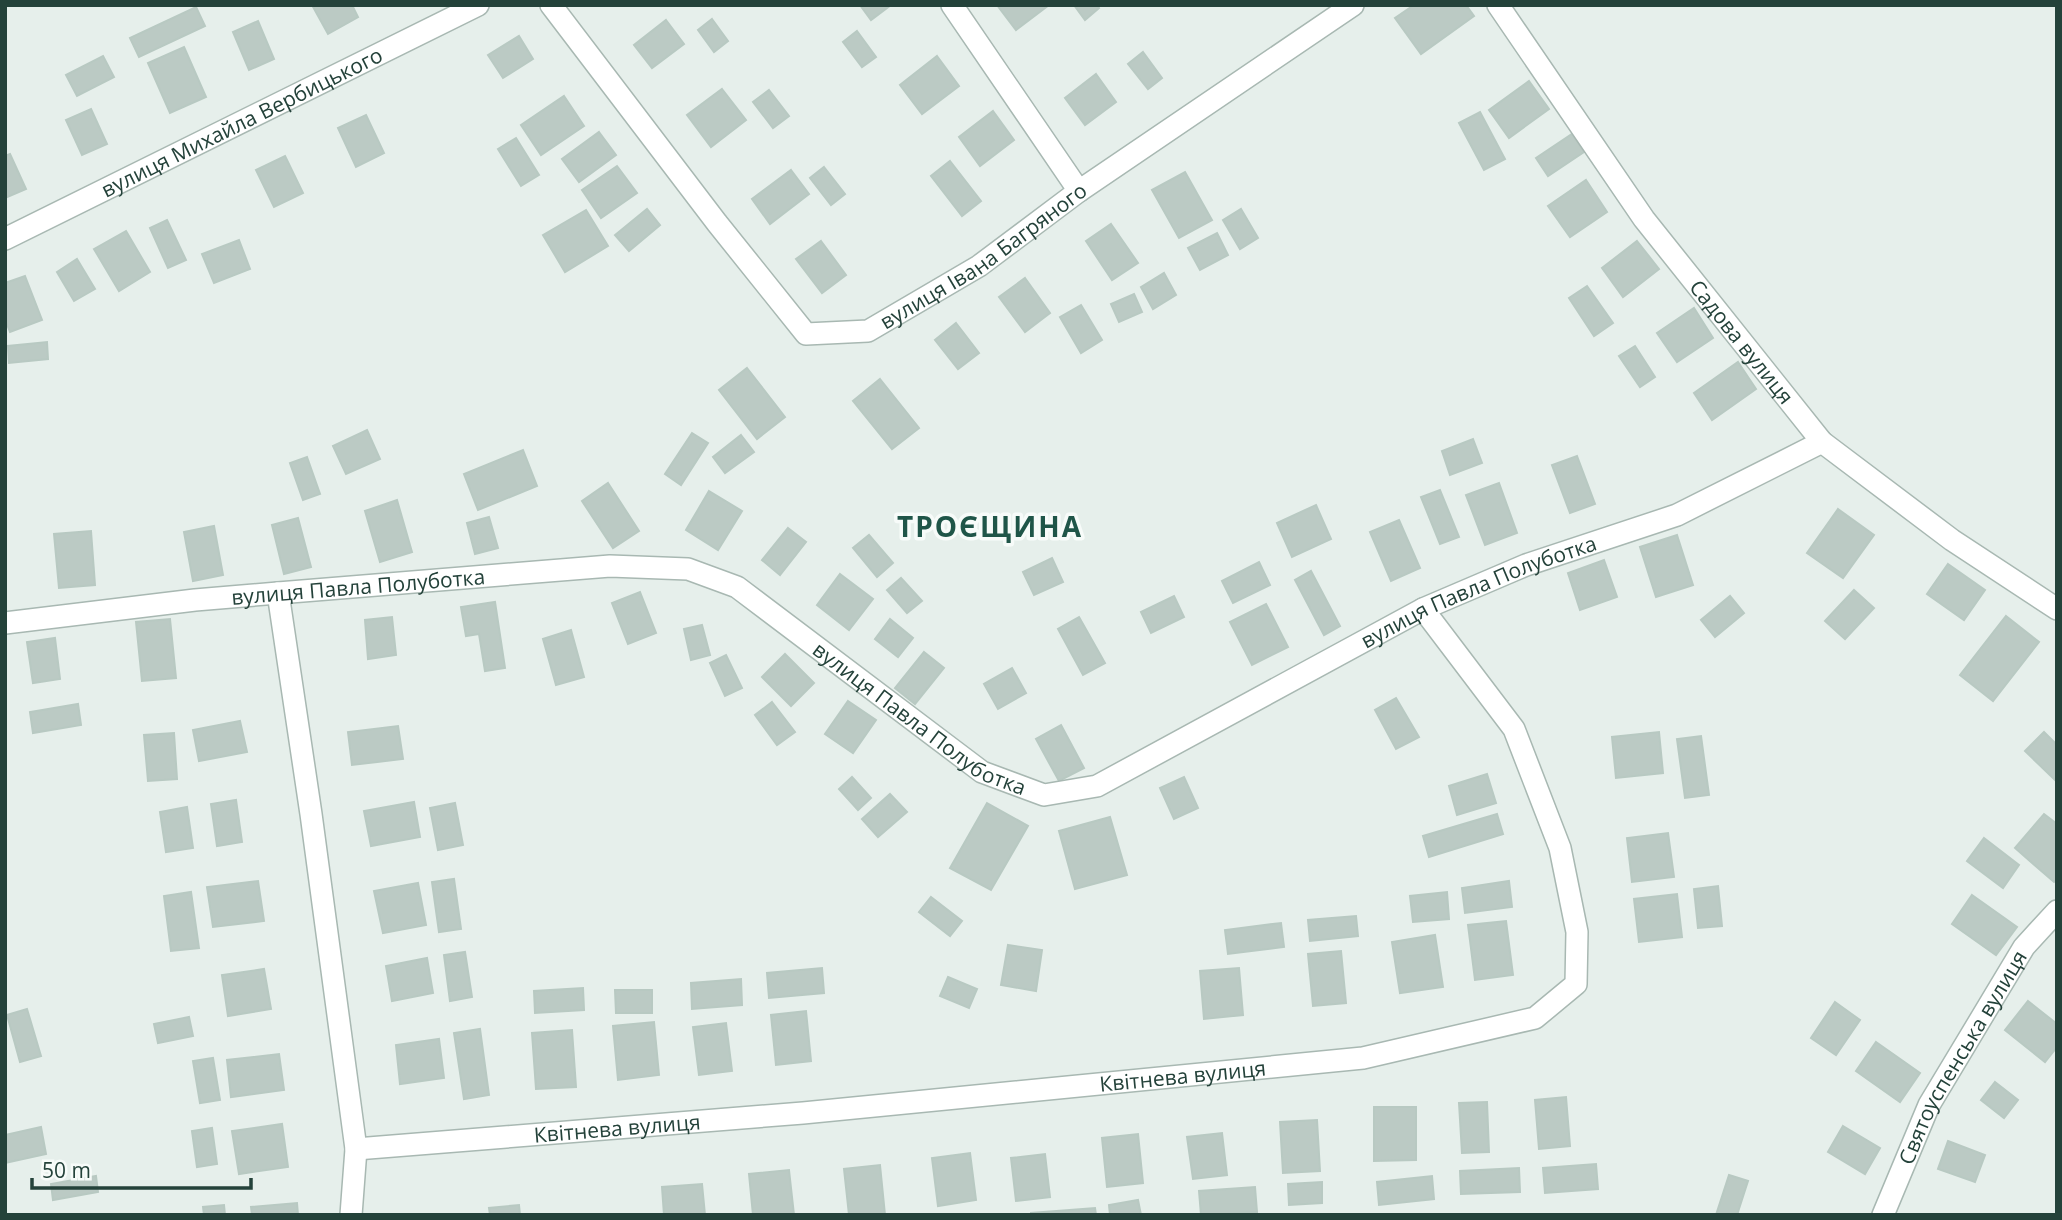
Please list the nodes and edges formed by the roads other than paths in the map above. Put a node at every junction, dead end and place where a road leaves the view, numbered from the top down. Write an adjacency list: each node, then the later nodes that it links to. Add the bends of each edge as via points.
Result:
1 (478, 5): 7 (street, вулиця Михайла Вербицького)
2 (551, 5): 6 (street, вулиця Івана Багряного, via 806,334 868,331 979,266)
3 (952, 5): 6 (street)
4 (1353, 5): 6 (street, вулиця Івана Багряного)
5 (1498, 5): 8 (street, Садова вулиця, via 1644,219)
6 (1079, 191)
7 (5, 239)
8 (1822, 442): 10 (street, вулиця Павла Полуботка, via 1677,515 1526,565); 11 (street, Садова вулиця, via 1952,540)
9 (278, 593): 10 (street, вулиця Павла Полуботка, via 610,566 688,569 737,587 982,772 1044,795 1097,786); 12 (street, вулиця Павла Полуботка); 14 (street)
10 (1423, 609): 14 (street, Квітнева вулиця, via 1514,729 1560,848 1577,932 1576,984 1535,1018 1363,1058 817,1112)
11 (2057, 609)
12 (5, 623)
13 (2057, 911): 16 (street, Святоуспенська вулиця, via 2024,947 1929,1105)
14 (356, 1149): 15 (street)
15 (351, 1215)
16 (1883, 1215)

